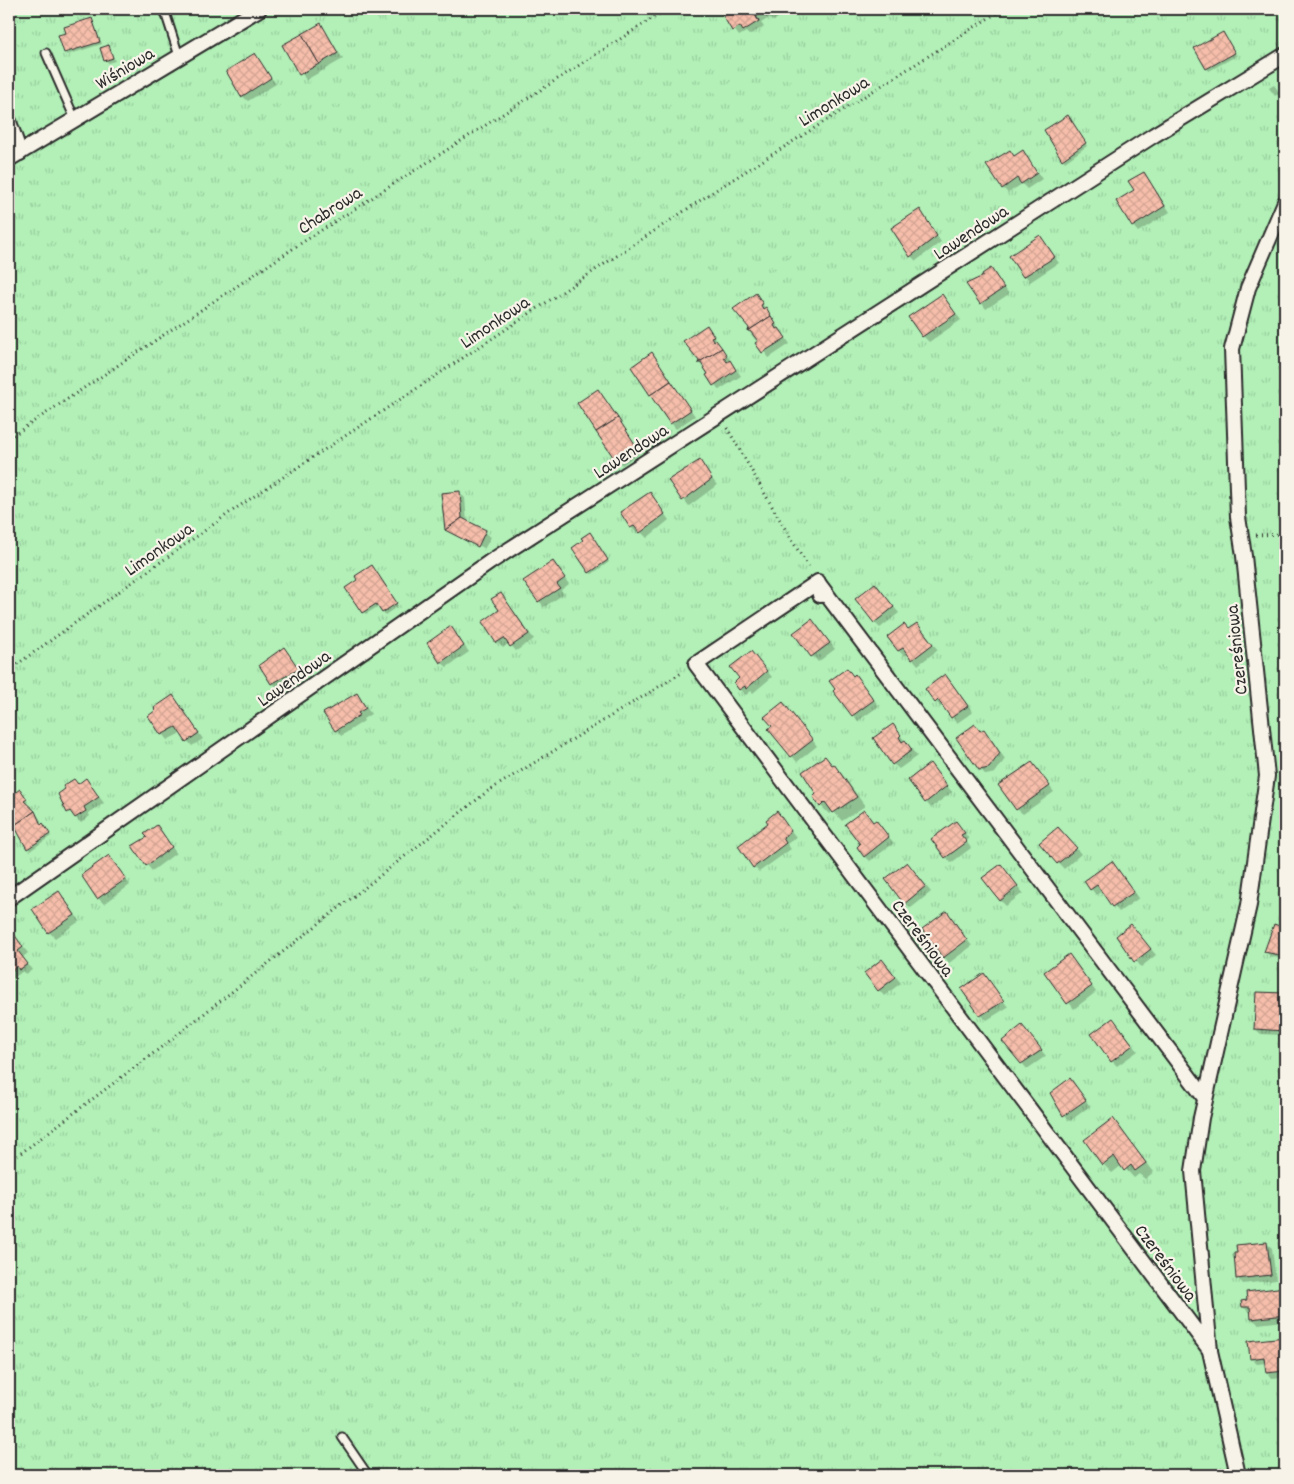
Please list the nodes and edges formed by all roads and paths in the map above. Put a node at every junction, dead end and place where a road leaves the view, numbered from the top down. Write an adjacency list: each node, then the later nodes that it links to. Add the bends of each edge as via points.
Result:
1 (164, 9): 7 (lane)
2 (259, 9): 7 (street, Wiśniowa)
3 (667, 9): 13 (path, Chabrowa, via 303,242)
4 (1003, 9): 18 (path, Limonkowa, via 716,190 276,482)
5 (46, 53): 8 (lane)
6 (1285, 55): 12 (street, Lawendowa, via 1154,135)
7 (179, 56): 8 (street, Wiśniowa)
8 (75, 119): 10 (street, Wiśniowa)
9 (9, 122): 10 (street)
10 (14, 156)
11 (1285, 202): 15 (street, Czereśniowa, via 1248,288 1232,349)
12 (719, 414): 16 (path); 19 (street, Lawendowa, via 490,562)
13 (9, 438)
14 (1285, 534): 15 (path)
15 (1241, 535): 20 (street, Czereśniowa, via 1267,776 1249,906)
16 (819, 588): 17 (street); 20 (street)
17 (696, 664): 21 (path, via 488,791); 22 (street, Czereśniowa)
18 (9, 670)
19 (9, 898)
20 (1205, 1098): 22 (street, Czereśniowa, via 1194,1171)
21 (9, 1162)
22 (1210, 1351): 25 (street, Czereśniowa)
23 (342, 1437): 24 (lane)
24 (368, 1475)
25 (1238, 1475)

